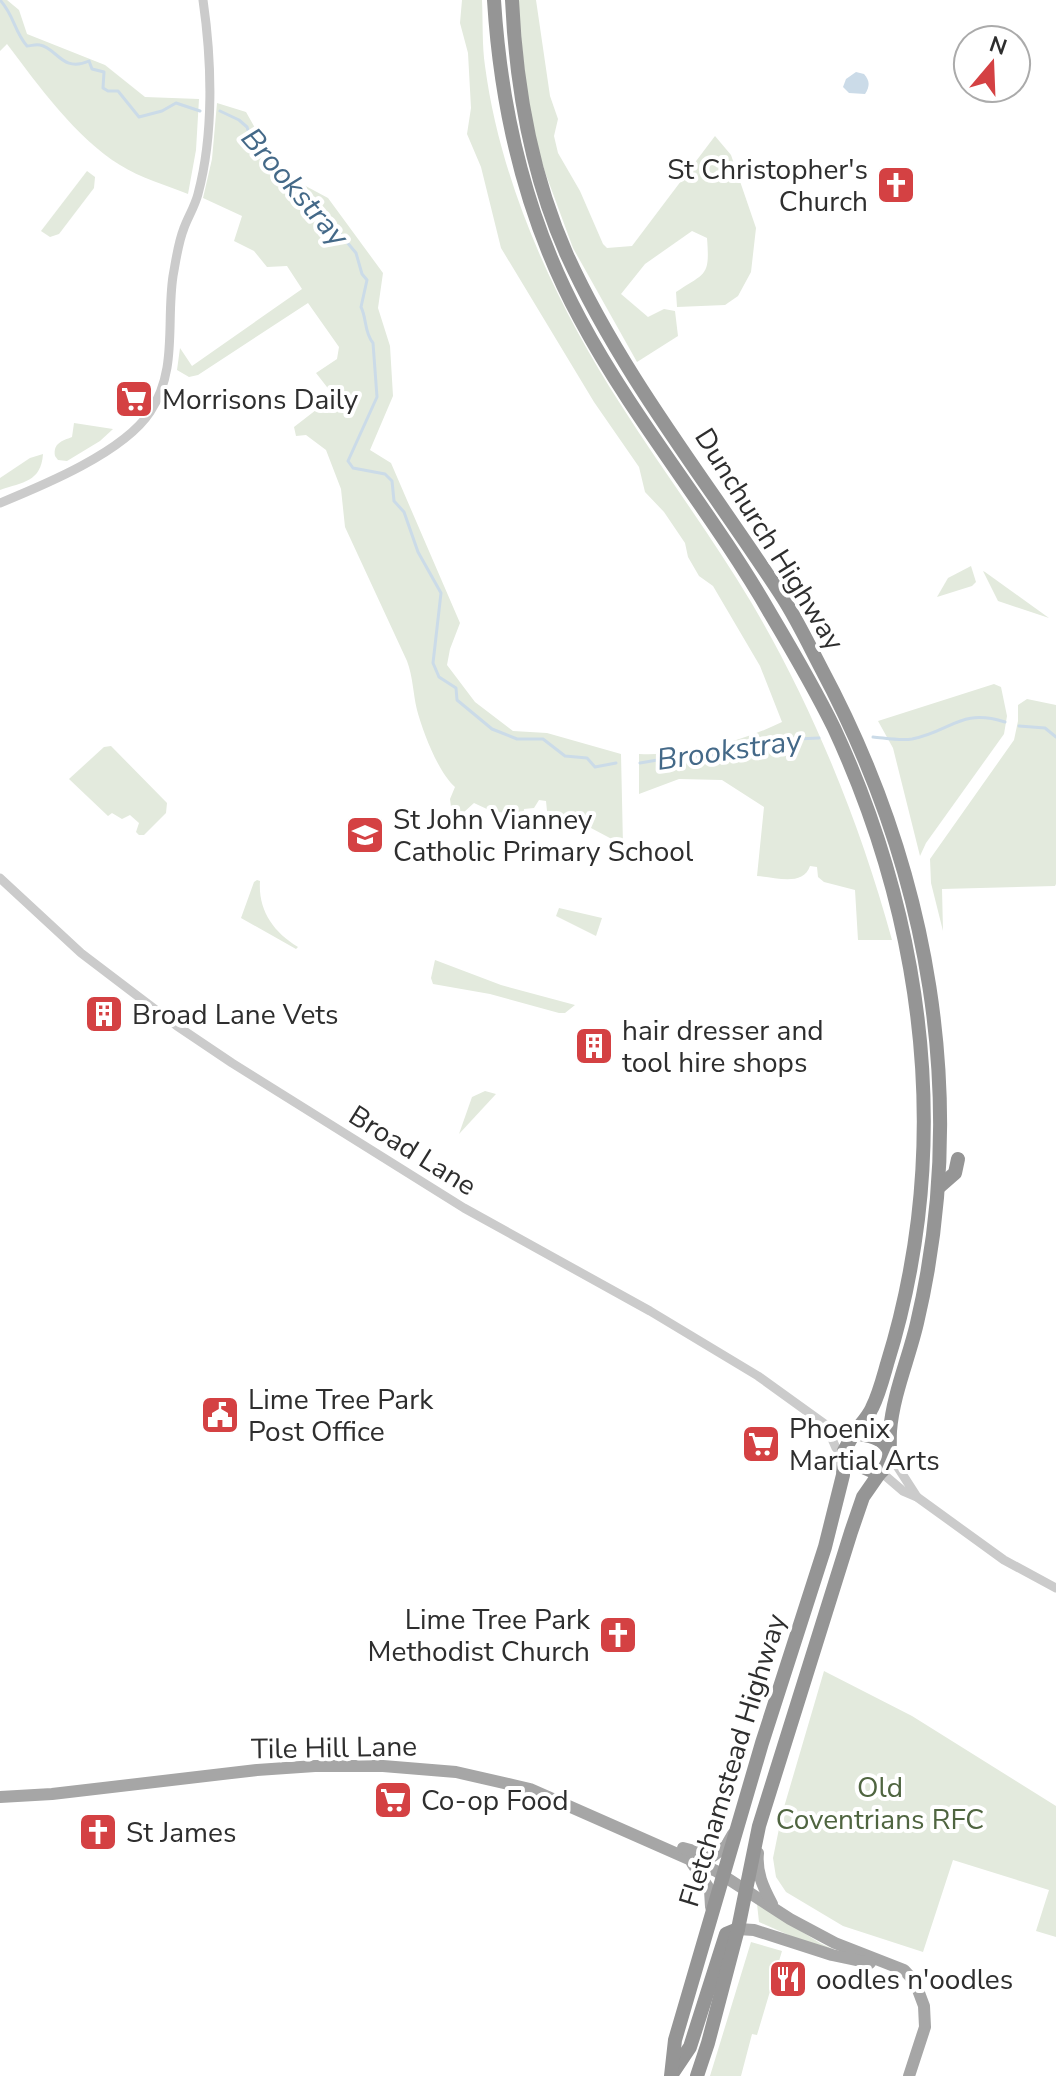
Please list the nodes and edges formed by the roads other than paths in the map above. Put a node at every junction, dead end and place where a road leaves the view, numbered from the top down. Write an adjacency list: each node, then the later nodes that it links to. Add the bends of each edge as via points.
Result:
1 (203, 0): 4 (street, via 209,115 198,196 184,227 173,280 169,365 160,396 142,422 113,445 58,478)
2 (494, 0): 9 (highway, Dunchurch Highway, via 497,56 516,161 552,261 596,346 768,609 833,727 891,883 922,1048 923,1160 913,1259 895,1338 874,1405)
3 (512, 0): 7 (highway, Dunchurch Highway, via 514,54 532,154 567,254 625,361 786,602 847,716 883,806 907,879 938,1035)
4 (0, 503)
5 (0, 878): 8 (street, Broad Lane, via 81,953 232,1063 464,1208 758,1376)
6 (958, 1159): 7 (highway, via 955,1173)
7 (939, 1187): 10 (highway, Dunchurch Highway, via 931,1259 891,1423)
8 (826, 1425): 9 (street, Broad Lane); 11 (street, Broad Lane)
9 (854, 1433): 10 (highway, via 879,1439); 11 (highway, Dunchurch Highway)
10 (890, 1454): 12 (highway, Fletchamstead Highway); 13 (street)
11 (845, 1458): 12 (highway); 16 (highway, Fletchamstead Highway, via 825,1547)
12 (880, 1473): 13 (street); 17 (highway, Fletchamstead Highway, via 855,1520)
13 (917, 1497): 14 (street, via 1004,1560)
14 (1056, 1588)
15 (0, 1797): 18 (main road, Tile Hill Lane, via 282,1767 416,1768 530,1789)
16 (739, 1825): 18 (main road, Tile Hill Lane, via 713,1856); 20 (highway, Fletchamstead Highway)
17 (759, 1826): 21 (highway, Fletchamstead Highway); 22 (main road, via 757,1866)
18 (657, 1845): 19 (main road, Tile Hill Lane)
19 (687, 1857): 20 (main road, Tile Hill Lane); 24 (main road, via 710,1890)
20 (724, 1875): 21 (main road, Tile Hill Lane); 24 (highway, Fletchamstead Highway)
21 (746, 1889): 22 (main road, Tile Hill Lane); 23 (highway, Fletchamstead Highway)
22 (773, 1905): 25 (main road, Tile Hill Lane, via 835,1943)
23 (738, 1929): 25 (main road); 26 (highway, via 726,1934 690,2047); 27 (highway, Fletchamstead Highway)
24 (706, 1937): 26 (highway, Fletchamstead Highway, via 675,2040)
25 (904, 1970): 28 (main road, via 924,2006 925,2027)
26 (672, 2075)
27 (697, 2076)
28 (909, 2076)

